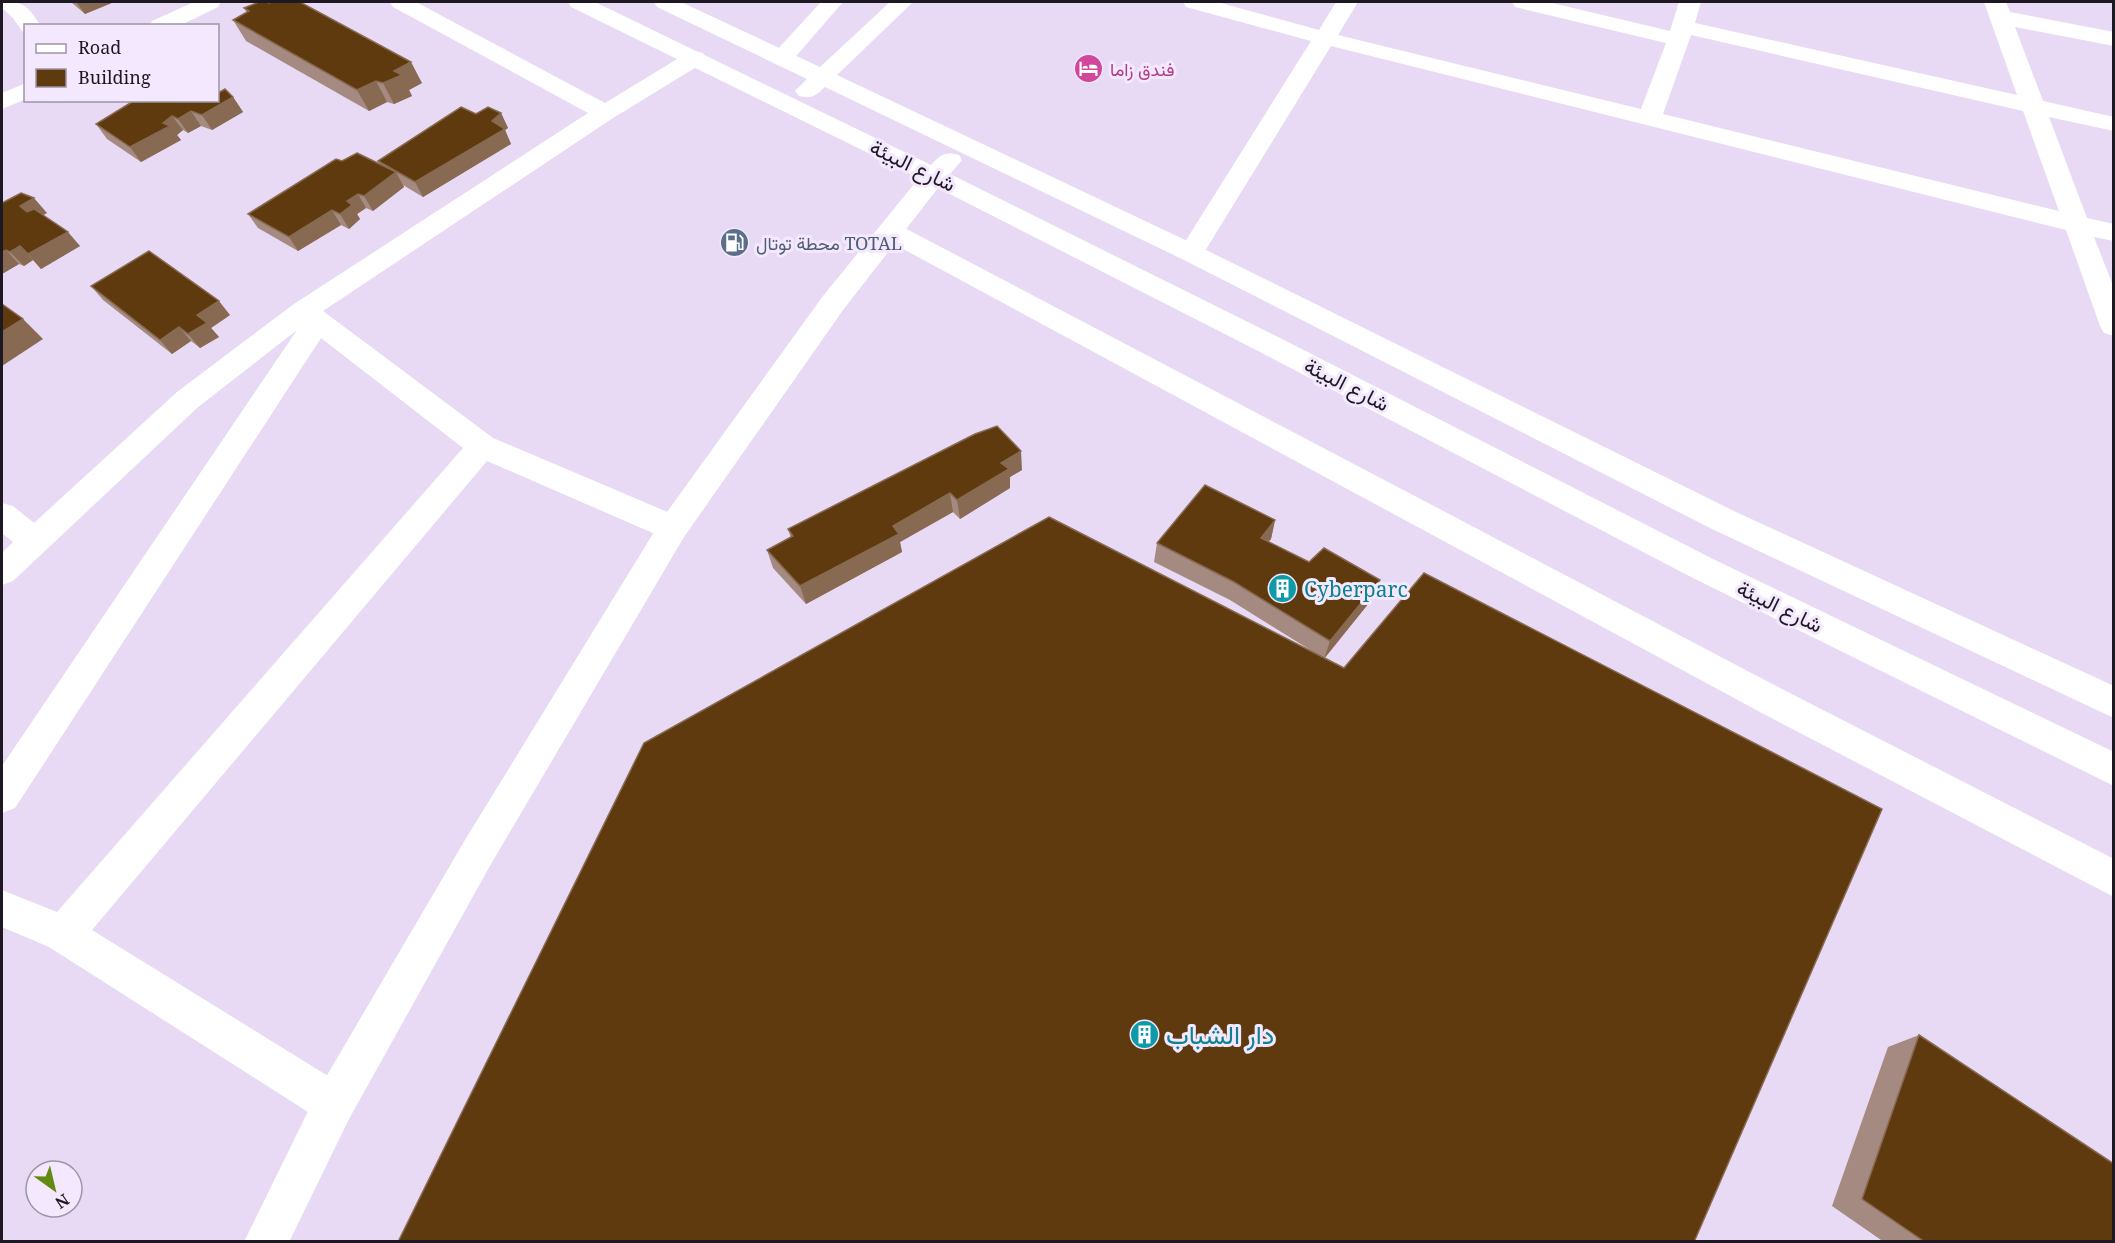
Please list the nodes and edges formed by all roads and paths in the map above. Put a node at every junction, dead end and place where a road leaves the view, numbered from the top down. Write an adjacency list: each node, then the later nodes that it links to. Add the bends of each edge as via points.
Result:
1 (7, 2): 13 (street)
2 (210, 2): 14 (street)
3 (402, 2): 25 (street)
4 (579, 2): 19 (street, شارع البيئة)
5 (665, 2): 18 (street)
6 (832, 2): 18 (street)
7 (902, 2): 20 (street)
8 (1194, 2): 16 (street)
9 (1347, 2): 16 (street)
10 (1523, 2): 15 (street)
11 (1690, 2): 15 (street)
12 (1998, 9): 17 (street); 23 (street)
13 (29, 24)
14 (164, 24)
15 (1681, 34): 23 (street); 26 (street)
16 (1324, 38): 26 (street); 33 (street)
17 (2114, 39)
18 (783, 57): 20 (street)
19 (696, 58): 24 (street, شارع البيئة); 25 (street)
20 (823, 76): 24 (street); 28 (street)
21 (24, 91): 22 (street)
22 (2, 102)
23 (2031, 104): 27 (street); 30 (street)
24 (792, 106): 29 (street, شارع البيئة)
25 (605, 113): 35 (street)
26 (1650, 117): 30 (street)
27 (2114, 124)
28 (965, 144): 29 (street); 33 (street)
29 (934, 176): 31 (street); 37 (street, شارع البيئة)
30 (2076, 225): 32 (street); 36 (street)
31 (890, 231): 41 (street, via 833,303); 48 (street)
32 (2114, 233)
33 (1191, 253): 34 (street)
34 (1306, 311): 37 (street); 40 (street)
35 (311, 316): 38 (street); 42 (street, via 187,400); 47 (street)
36 (2114, 326)
37 (1274, 347): 43 (street, شارع البيئة)
38 (482, 446): 41 (street); 50 (street)
39 (2, 515): 42 (street)
40 (1723, 520): 43 (street); 45 (street)
41 (673, 528): 51 (street, via 478,852)
42 (34, 542): 44 (street)
43 (1702, 568): 46 (street, شارع البيئة)
44 (2, 572)
45 (2114, 703)
46 (2114, 770)
47 (2, 796)
48 (2114, 879)
49 (2, 908): 50 (street)
50 (63, 934): 51 (street)
51 (334, 1104): 52 (street)
52 (266, 1242)

